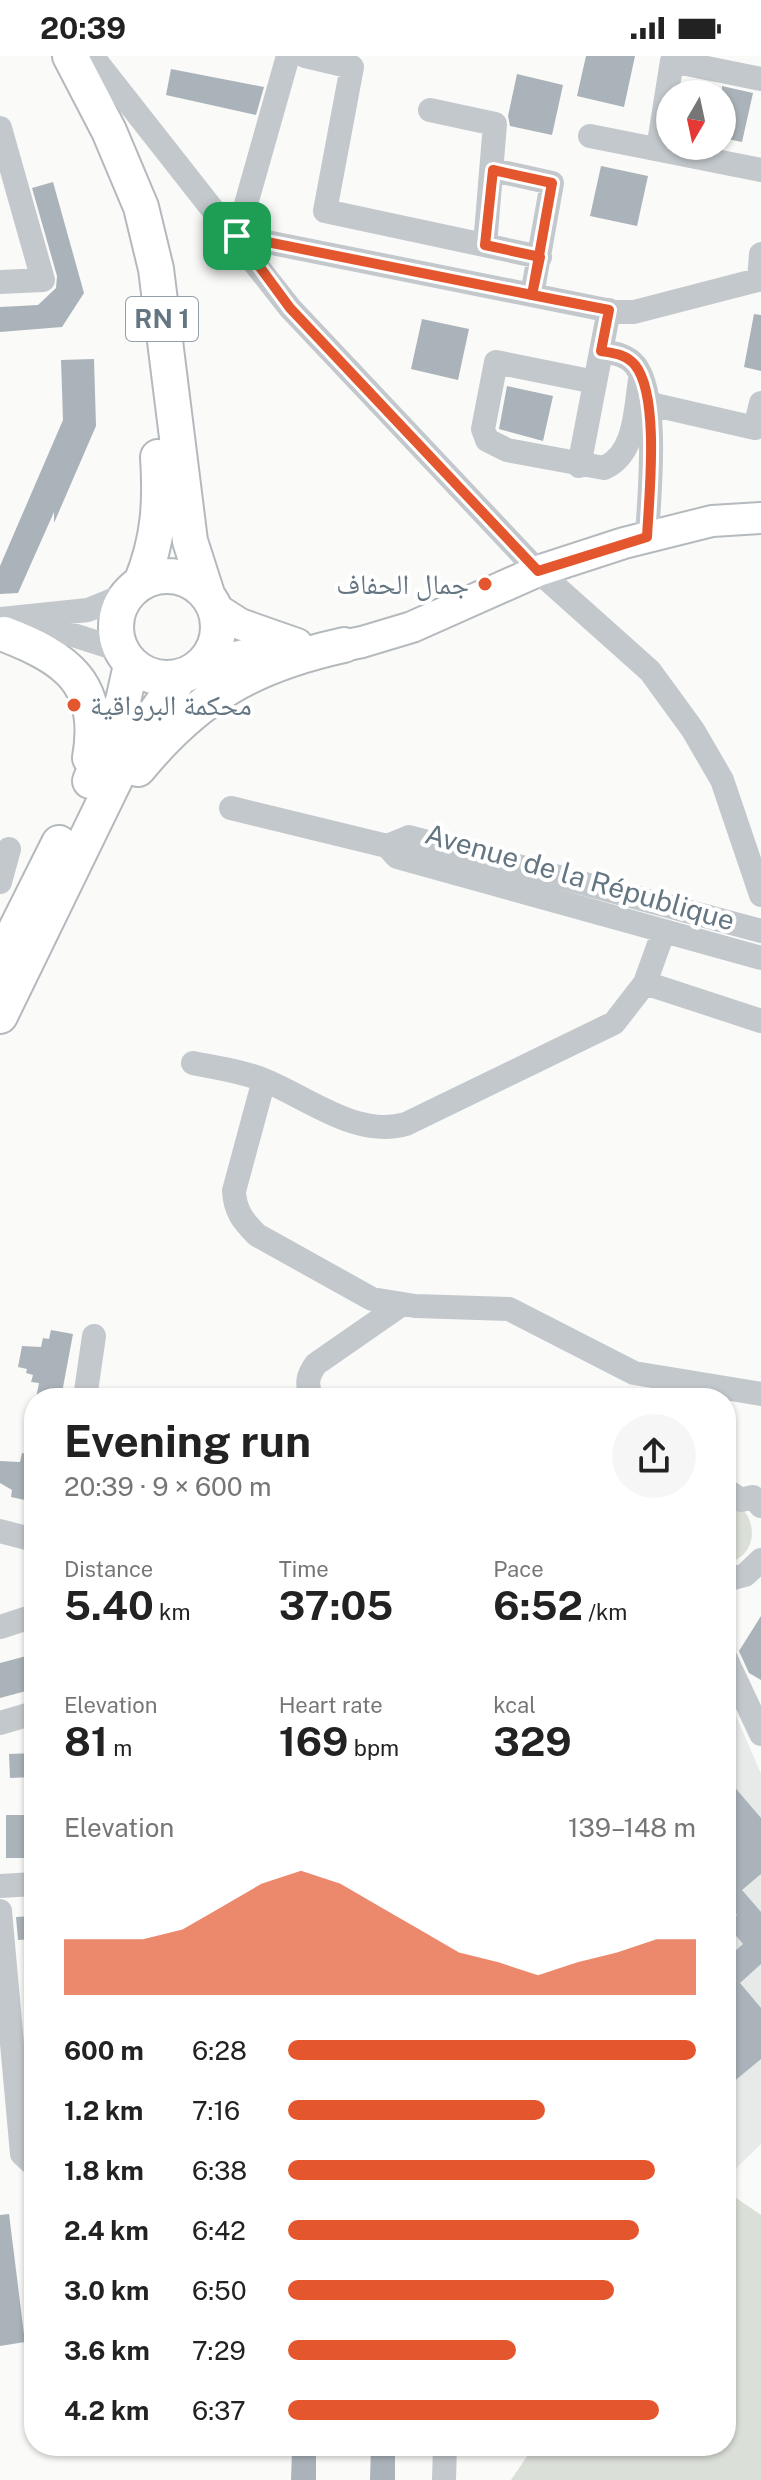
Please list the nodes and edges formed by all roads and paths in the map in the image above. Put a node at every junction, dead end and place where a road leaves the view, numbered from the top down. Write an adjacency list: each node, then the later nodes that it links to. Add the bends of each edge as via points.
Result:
1 (47, 56): 31 (highway, RN 1, via 103,169 125,237 140,310 161,500 157,538)
2 (70, 56): 32 (highway, RN 1, via 141,207 156,269 190,541)
3 (92, 56): 15 (street)
4 (288, 56): 15 (street)
5 (305, 56): 16 (street, via 352,67 325,211)
6 (761, 79): 7 (street, via 672,61)
7 (669, 80)
8 (430, 110): 13 (street, via 495,124)
9 (0, 128): 20 (street, via 43,280)
10 (590, 136): 11 (street)
11 (656, 149)
12 (712, 160): 14 (street)
13 (493, 170): 16 (street); 18 (street, via 552,183)
14 (761, 170)
15 (237, 236): 21 (street); 30 (street, via 290,308)
16 (485, 245): 18 (street)
17 (761, 254): 19 (street)
18 (540, 257): 21 (street)
19 (760, 279): 22 (street, via 634,312)
20 (0, 282)
21 (532, 295): 22 (street)
22 (609, 310): 23 (street)
23 (601, 351): 24 (street); 25 (street, via 632,362)
24 (595, 382): 27 (street); 27 (street, via 496,362 485,416 483,429 496,447)
25 (643, 392): 26 (street, via 755,428); 27 (street, via 623,454 604,468); 29 (street, via 651,425)
26 (761, 403)
27 (579, 466)
28 (761, 518): 29 (main road, via 712,521)
29 (647, 537): 30 (main road)
30 (538, 571): 34 (main road, via 412,627); 41 (street, via 650,671 722,780)
31 (134, 588): 32 (highway, via 158,576 176,576 193,583); 33 (street, via 88,610); 35 (highway, RN 1, via 117,611 115,631)
32 (211, 601): 34 (main road, via 240,624); 36 (highway, RN 1, via 217,638)
33 (1, 629): 35 (street, via 70,634); 37 (highway, RN 1, via 66,665 88,696 93,718)
34 (329, 648): 36 (main road, via 256,652); 37 (highway, via 297,656 209,698)
35 (126, 658): 36 (highway, via 154,678); 37 (highway, RN 1, via 123,701)
36 (191, 671): 37 (highway, RN 1)
37 (92, 805): 47 (highway, RN 1); 49 (highway, RN 1)
38 (231, 808): 39 (street, Avenue de la République)
39 (387, 846): 44 (street, Avenue de la République, via 409,837); 45 (street, Avenue de la République, via 397,857)
40 (9, 849): 42 (street)
41 (755, 857): 43 (street)
42 (0, 882)
43 (761, 895)
44 (761, 931)
45 (663, 933): 46 (street, Avenue de la République); 48 (street)
46 (761, 958)
47 (0, 961)
48 (645, 983): 50 (street); 52 (street, via 625,1014 601,1032 388,1129 350,1120)
49 (0, 1016)
50 (761, 1021)
51 (193, 1063): 52 (street)
52 (264, 1080): 53 (street, via 234,1191 242,1220 257,1235 355,1292)
53 (401, 1305): 56 (street, via 316,1364); 57 (street, via 509,1309)
54 (94, 1336): 55 (street)
55 (86, 1388)
56 (307, 1388)
57 (656, 1388)
58 (736, 1393): 59 (street)
59 (761, 1394)
60 (0, 1531): 61 (street)
61 (24, 1537)
62 (761, 1560): 63 (street)
63 (736, 1577)
64 (24, 1619): 65 (street)
65 (0, 1627)
66 (736, 1680): 69 (street)
67 (24, 1716): 68 (street)
68 (0, 1723)
69 (761, 1734)
70 (24, 1885): 71 (street)
71 (0, 1886)
72 (0, 1911): 73 (street)
73 (22, 2157)
74 (445, 2456): 75 (street)
75 (444, 2480)

